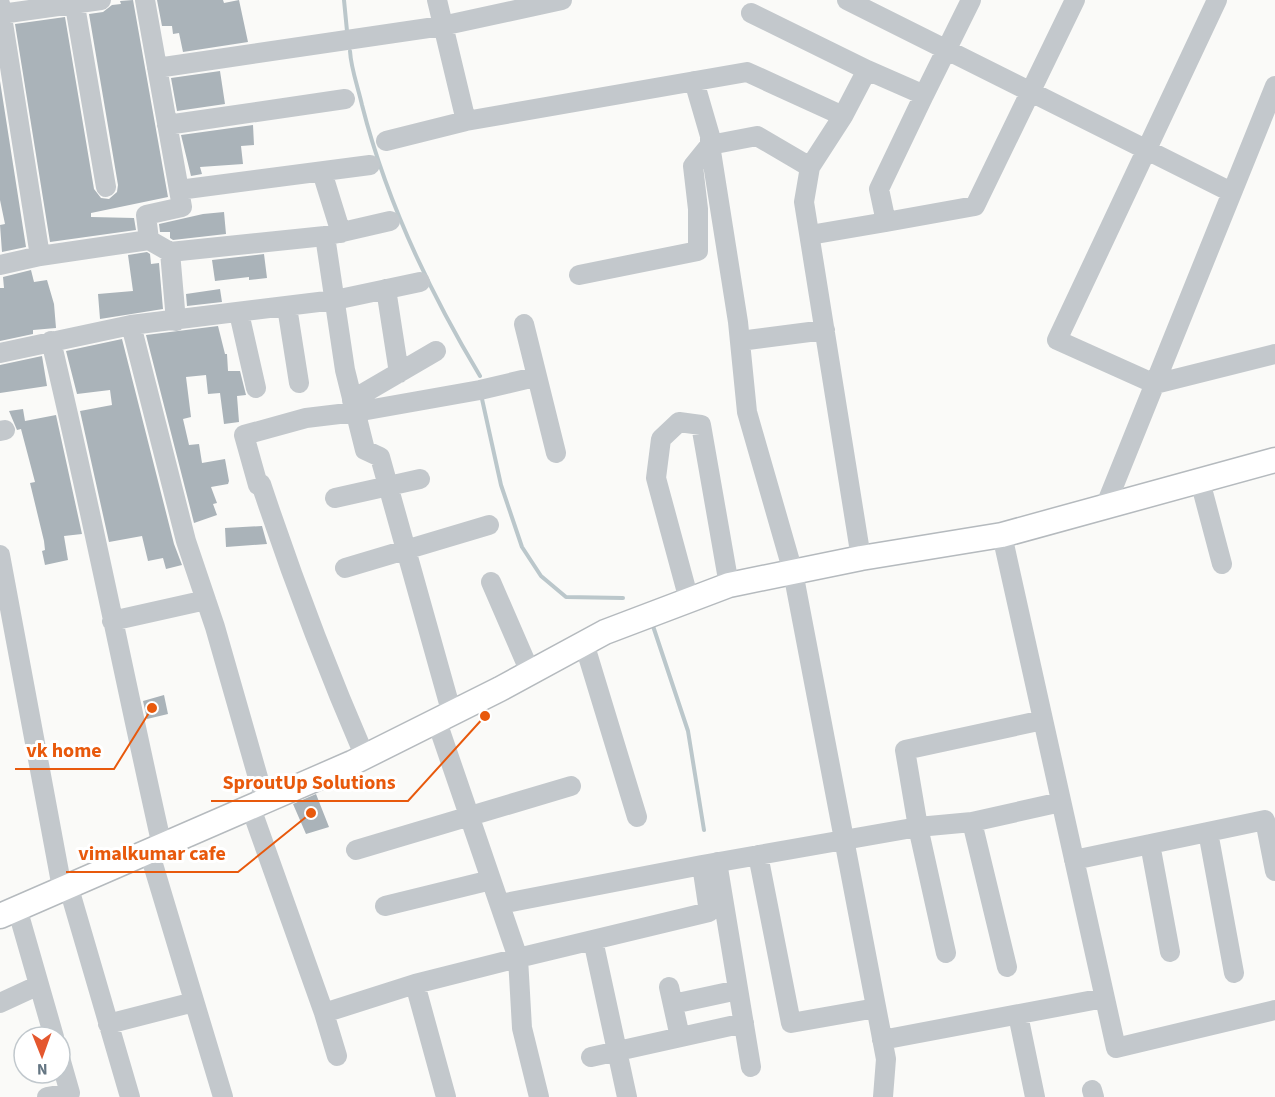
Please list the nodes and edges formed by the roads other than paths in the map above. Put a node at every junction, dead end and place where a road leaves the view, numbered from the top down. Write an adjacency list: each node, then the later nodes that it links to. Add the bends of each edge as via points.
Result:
1 (101, 0): 9 (street)
2 (145, 0): 14 (street)
3 (437, 0): 12 (street)
4 (562, 0): 12 (street)
5 (847, 0): 13 (street)
6 (971, 0): 13 (street)
7 (1076, 0): 18 (street)
8 (1217, 0): 28 (street)
9 (74, 2): 10 (street); 32 (street)
10 (1, 9): 41 (street)
11 (751, 13): 15 (street)
12 (442, 26): 14 (street); 22 (street)
13 (946, 50): 18 (street); 19 (street)
14 (157, 68): 23 (street)
15 (867, 70): 19 (street); 21 (street)
16 (694, 81): 21 (street, via 747,72); 22 (street); 27 (street)
17 (1275, 86): 25 (street)
18 (1030, 91): 28 (street); 36 (street, via 975,206)
19 (924, 95): 36 (street, via 879,189)
20 (345, 99): 23 (street)
21 (843, 116): 30 (street)
22 (466, 122): 26 (street)
23 (167, 125): 33 (street)
24 (1275, 126): 25 (street)
25 (1254, 138): 34 (street)
26 (386, 141)
27 (710, 145): 30 (street, via 757,136); 43 (street, via 693,166 699,208 698,251); 54 (street)
28 (1146, 149): 34 (street); 61 (street, via 1057,340)
29 (370, 165): 31 (street)
30 (810, 167): 38 (street, via 804,202)
31 (322, 172): 33 (street); 37 (street)
32 (106, 187)
33 (179, 190): 39 (street, via 182,207 146,215)
34 (1231, 192): 61 (street)
35 (390, 221): 37 (street)
36 (886, 222): 38 (street)
37 (333, 234): 40 (street); 46 (street)
38 (810, 236): 52 (street)
39 (149, 240): 40 (street); 41 (street)
40 (170, 252): 49 (street)
41 (40, 256): 42 (street)
42 (0, 265)
43 (579, 275)
44 (420, 282): 45 (street)
45 (386, 289): 46 (street); 58 (street)
46 (335, 300): 47 (street); 63 (street)
47 (287, 307): 48 (street); 60 (street)
48 (239, 314): 49 (street); 62 (street)
49 (176, 321): 51 (street)
50 (524, 324): 59 (street)
51 (132, 325): 53 (street); 81 (street, via 183,530)
52 (825, 330): 54 (street); 75 (street)
53 (51, 341): 56 (street); 83 (street, via 84,477)
54 (740, 341): 78 (street, via 747,412)
55 (436, 351): 58 (street)
56 (0, 353)
57 (1275, 354): 61 (street)
58 (399, 373): 63 (street)
59 (535, 376): 63 (street, via 480,390); 64 (street)
60 (299, 384)
61 (1155, 384): 70 (street)
62 (256, 388)
63 (354, 406): 68 (street, via 365,450 380,457); 88 (street, via 244,435 290,572)
64 (556, 453)
65 (1275, 460): 67 (main road)
66 (420, 479): 68 (street)
67 (1200, 481): 70 (main road); 76 (street)
68 (388, 486): 69 (street); 73 (street)
69 (334, 498)
70 (1105, 507): 72 (main road)
71 (489, 525): 73 (street)
72 (1002, 535): 75 (main road); 87 (street)
73 (406, 550): 77 (street); 86 (street)
74 (0, 555): 107 (street)
75 (861, 558): 78 (main road)
76 (1222, 564)
77 (345, 568)
78 (793, 572): 80 (main road); 98 (street)
79 (491, 582): 85 (street)
80 (729, 585): 82 (main road); 82 (street, via 701,425 679,422 662,439 656,478)
81 (206, 600): 83 (street); 91 (street)
82 (689, 600): 84 (main road)
83 (112, 621): 100 (street)
84 (584, 643): 85 (main road); 93 (street)
85 (530, 672): 86 (main road)
86 (445, 718): 88 (main road); 92 (street)
87 (1043, 720): 90 (street); 96 (street, via 905,750)
88 (365, 757): 91 (main road)
89 (571, 786): 92 (street)
90 (1061, 802): 95 (street); 103 (street)
91 (258, 805): 100 (main road); 125 (street)
92 (470, 816): 101 (street); 106 (street)
93 (637, 817)
94 (1270, 819): 97 (street); 105 (street)
95 (972, 822): 96 (street); 115 (street)
96 (918, 827): 98 (street); 113 (street)
97 (1208, 832): 99 (street); 116 (street)
98 (843, 839): 102 (street); 123 (street)
99 (1150, 844): 103 (street); 112 (street)
100 (155, 848): 107 (main road); 121 (street)
101 (357, 850)
102 (758, 855): 104 (street); 123 (street, via 791,1023)
103 (1074, 860): 120 (street)
104 (709, 864): 108 (street); 111 (street, via 709,912); 119 (street)
105 (1275, 871)
106 (491, 880): 108 (street); 109 (street)
107 (65, 886): 110 (main road); 128 (street)
108 (500, 904): 114 (street)
109 (385, 906)
110 (8, 912): 118 (street)
111 (593, 940): 114 (street); 132 (street)
112 (1170, 951)
113 (946, 953)
114 (518, 958): 117 (street); 141 (street, via 522,1028)
115 (1007, 967)
116 (1234, 973)
117 (415, 984): 125 (street); 140 (street)
118 (39, 985): 122 (street); 129 (street)
119 (738, 990): 127 (street); 130 (street, via 671,996)
120 (1104, 998): 124 (street, via 1116,1048); 126 (street)
121 (195, 1002): 128 (street); 139 (street)
122 (0, 1003)
123 (876, 1008): 131 (street)
124 (1275, 1010)
125 (324, 1013): 133 (street)
126 (1018, 1015): 131 (street); 144 (street)
127 (744, 1023): 130 (street); 135 (street)
128 (108, 1024): 138 (street)
129 (51, 1025)
130 (680, 1037): 132 (street)
131 (882, 1040): 143 (street, via 886,1059)
132 (617, 1050): 134 (street); 142 (street)
133 (336, 1056)
134 (591, 1057)
135 (751, 1067)
136 (71, 1095): 137 (street)
137 (47, 1097)
138 (130, 1097)
139 (223, 1097)
140 (446, 1097)
141 (539, 1097)
142 (627, 1097)
143 (883, 1097)
144 (1035, 1097)

